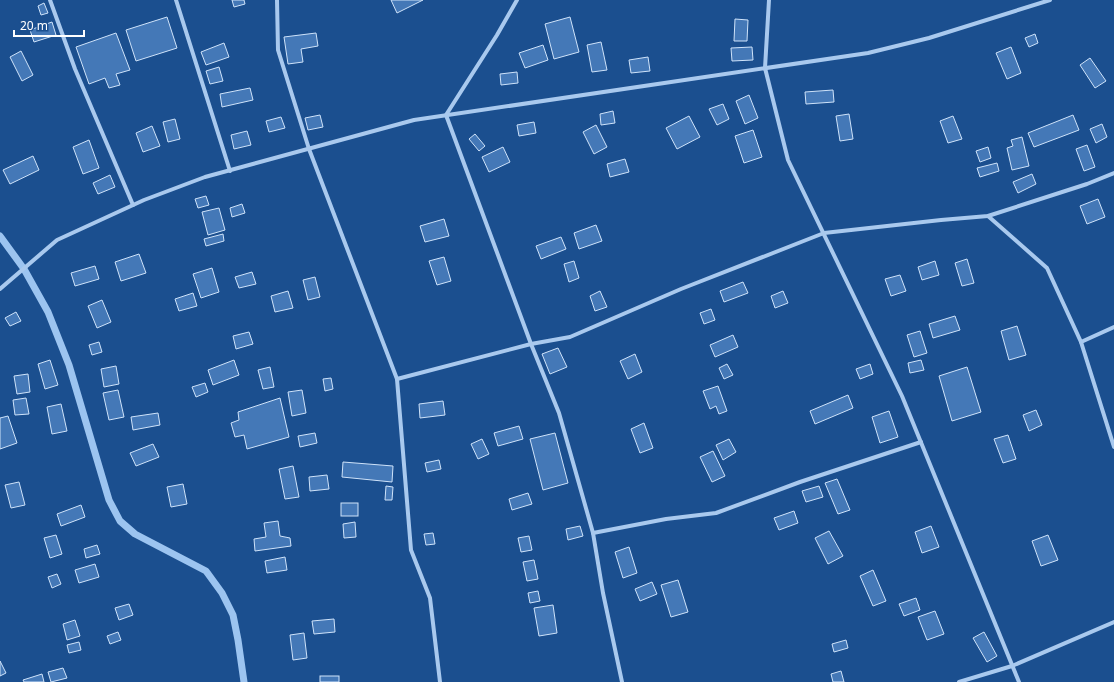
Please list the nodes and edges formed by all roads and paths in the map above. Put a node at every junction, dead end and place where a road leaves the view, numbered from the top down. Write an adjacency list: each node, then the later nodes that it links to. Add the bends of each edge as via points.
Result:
1 (50, 0): 12 (street, via 75,69)
2 (176, 0): 10 (street)
3 (277, 0): 9 (street, via 278,50)
4 (516, 0): 8 (street)
5 (769, 0): 7 (street)
6 (1050, 0): 7 (street, via 929,38 868,53)
7 (765, 68): 8 (street); 14 (street, via 788,160)
8 (446, 115): 9 (street, via 414,120); 18 (street)
9 (308, 149): 10 (street); 19 (street)
10 (230, 171): 12 (street)
11 (1114, 173): 13 (street)
12 (133, 205): 15 (street, via 57,240)
13 (988, 216): 14 (street); 17 (street, via 1047,268)
14 (824, 233): 18 (street, via 570,337); 20 (street, via 902,396)
15 (0, 289)
16 (1114, 327): 17 (street)
17 (1081, 342): 21 (street)
18 (531, 344): 19 (street); 22 (street, via 559,414)
19 (397, 379): 25 (street, via 410,550 430,598)
20 (921, 442): 22 (street, via 716,513 666,519); 24 (street)
21 (1114, 447)
22 (593, 533): 26 (street)
23 (1114, 622): 24 (street)
24 (1012, 666): 27 (street); 28 (street)
25 (440, 682)
26 (622, 682)
27 (959, 682)
28 (1019, 682)

